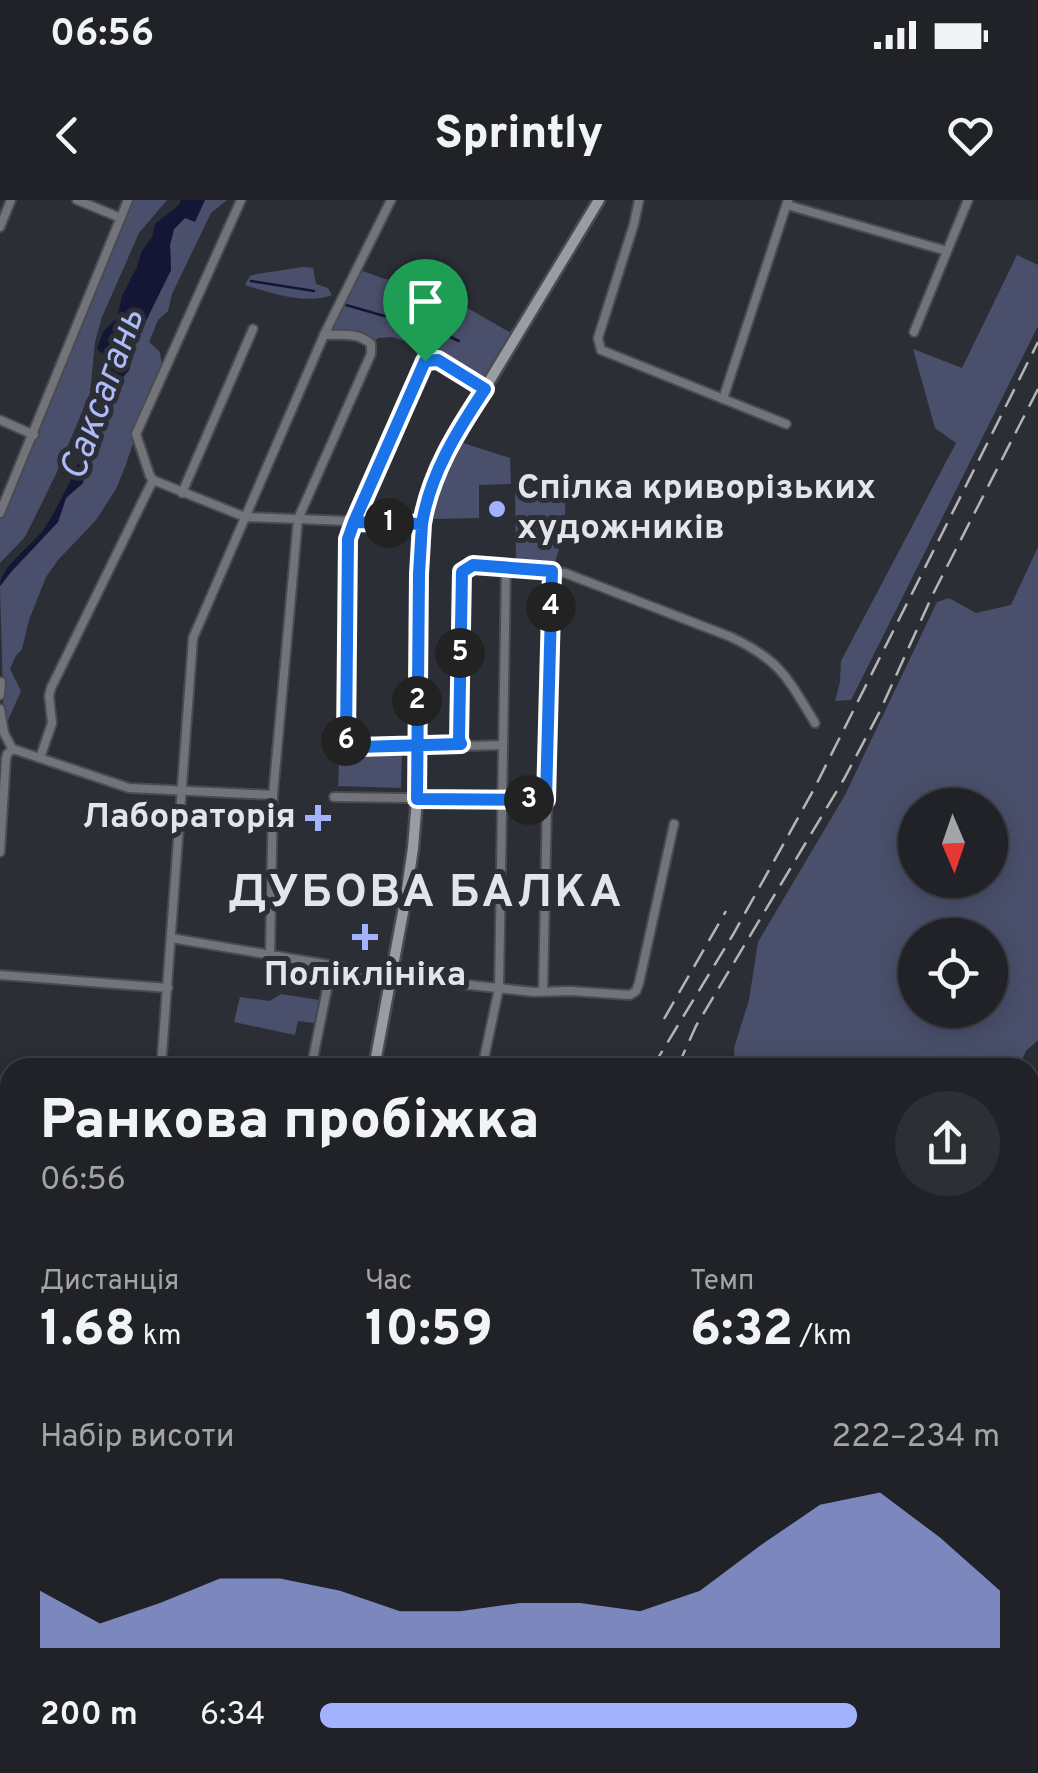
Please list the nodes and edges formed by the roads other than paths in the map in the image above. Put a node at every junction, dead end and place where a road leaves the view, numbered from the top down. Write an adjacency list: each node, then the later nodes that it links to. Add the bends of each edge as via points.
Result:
1 (11, 200): 11 (street)
2 (77, 200): 10 (street)
3 (128, 200): 10 (street)
4 (241, 200): 21 (street, via 136,434)
5 (390, 200): 15 (street)
6 (599, 200): 16 (street)
7 (639, 200): 17 (street, via 598,344)
8 (968, 200): 12 (street)
9 (788, 202): 12 (street); 17 (street)
10 (121, 218): 20 (street)
11 (0, 227)
12 (947, 251): 14 (street)
13 (253, 329): 22 (street)
14 (914, 332)
15 (324, 335): 24 (street); 25 (street, via 365,338 371,354)
16 (485, 389): 26 (street, via 438,360 425,361); 27 (street, via 438,468)
17 (722, 398): 19 (street)
18 (0, 420): 20 (street)
19 (786, 424)
20 (34, 434): 23 (street)
21 (153, 480): 22 (street); 38 (street, via 51,688 52,723)
22 (182, 493): 24 (street)
23 (0, 513)
24 (245, 517): 25 (street); 39 (street, via 193,638)
25 (298, 520): 26 (street); 40 (street)
26 (354, 522): 27 (street); 35 (street, via 348,539 346,743)
27 (422, 524): 35 (street)
28 (506, 567): 29 (street); 34 (street, via 473,565 462,573); 36 (street)
29 (552, 571): 33 (street, via 750,646 788,678); 44 (street)
30 (1, 682): 31 (street)
31 (0, 695)
32 (0, 709): 37 (street)
33 (815, 723)
34 (461, 744): 35 (street); 36 (street)
35 (416, 745): 42 (street)
36 (503, 745): 43 (street)
37 (13, 750): 38 (street); 46 (street, via 6,760)
38 (40, 758): 39 (street, via 129,788)
39 (181, 792): 40 (street); 47 (street)
40 (273, 795): 48 (street)
41 (334, 798): 42 (street)
42 (417, 799): 43 (street); 51 (street)
43 (500, 800): 44 (street); 53 (street)
44 (546, 800): 54 (street)
45 (674, 824): 54 (street, via 636,991)
46 (0, 852)
47 (172, 938): 48 (street); 52 (street)
48 (270, 954): 49 (street)
49 (332, 965): 51 (street); 56 (street)
50 (0, 975): 52 (street)
51 (392, 976): 53 (street); 57 (street)
52 (168, 988): 55 (street)
53 (499, 988): 54 (street); 58 (street)
54 (543, 991)
55 (162, 1058)
56 (313, 1058)
57 (376, 1058)
58 (484, 1058)

